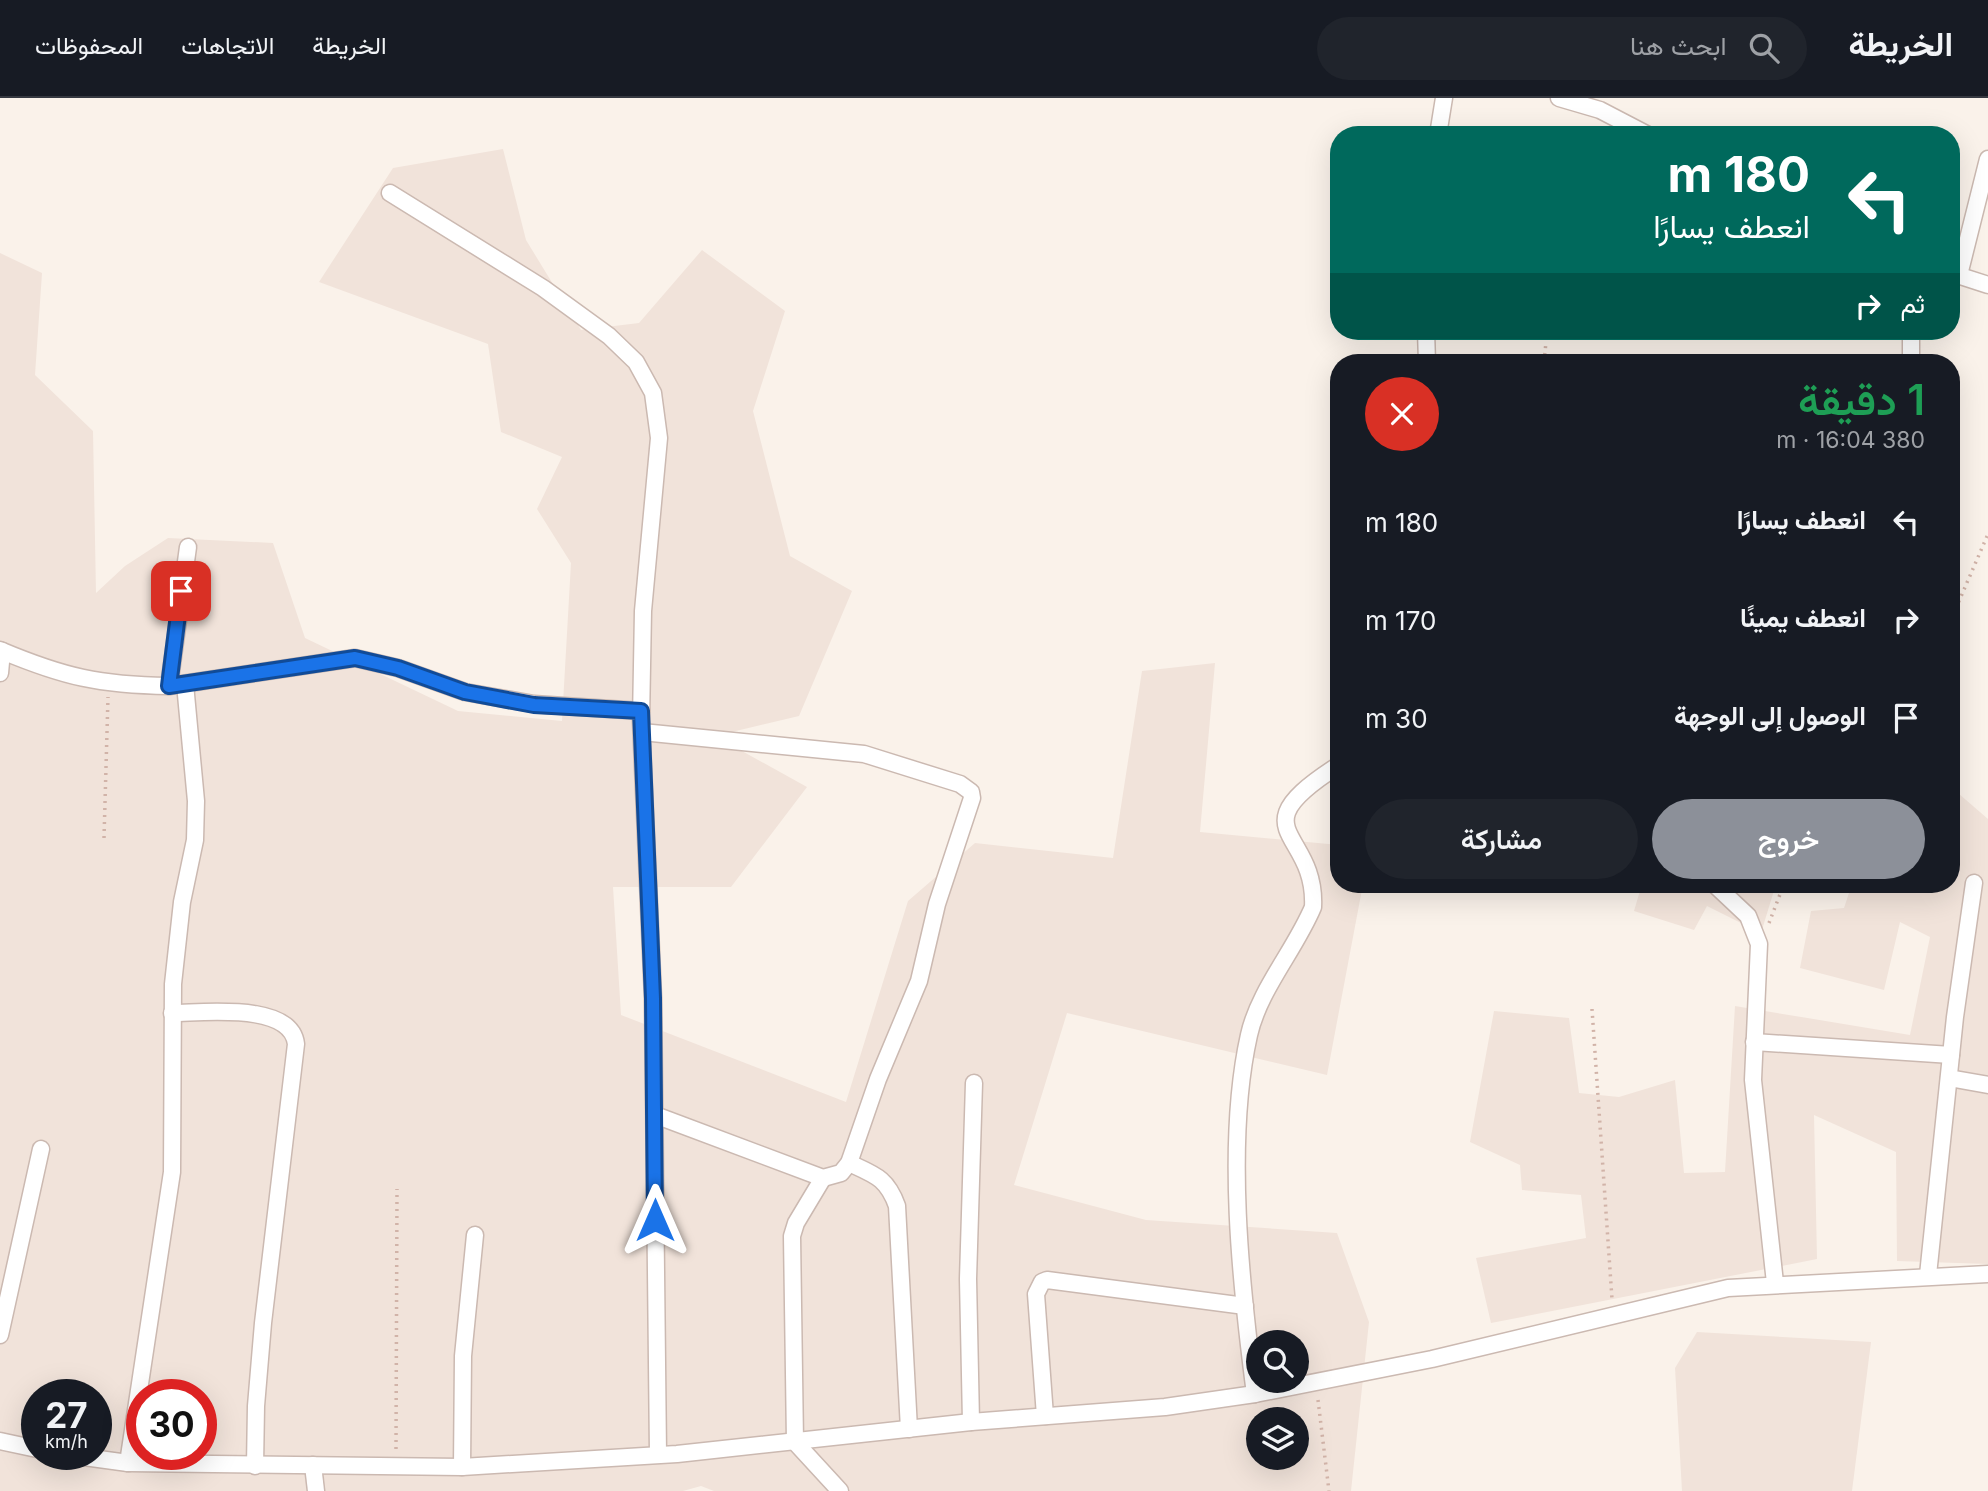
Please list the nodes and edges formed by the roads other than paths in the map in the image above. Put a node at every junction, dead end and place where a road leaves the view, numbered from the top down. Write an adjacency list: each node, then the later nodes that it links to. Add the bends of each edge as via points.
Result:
1 (1444, 98): 3 (street)
2 (1559, 98): 4 (street, via 1600,110)
3 (1439, 126)
4 (1631, 126)
5 (1988, 159): 7 (street)
6 (390, 193): 14 (street, via 543,288 628,352 645,376 653,393 659,438 643,611)
7 (1960, 257)
8 (1960, 276): 9 (street)
9 (1988, 285)
10 (188, 547): 13 (street)
11 (1, 650): 12 (street); 13 (street, via 58,674 108,684)
12 (0, 673)
13 (177, 685): 14 (street, via 355,658 465,692 534,705); 19 (street, via 195,781 195,840 178,934)
14 (641, 711): 15 (street)
15 (642, 732): 25 (street); 27 (street, via 864,754 960,784 971,792 919,981)
16 (1330, 772): 34 (street, via 1295,797 1284,824 1310,873 1313,907 1249,1033 1237,1174)
17 (1974, 883): 21 (street)
18 (1724, 893): 20 (street, via 1748,916 1759,944)
19 (172, 1013): 36 (street, via 170,1199); 47 (street, via 249,1013 272,1018 295,1032 258,1381)
20 (1754, 1042): 21 (street); 32 (street, via 1753,1080)
21 (1951, 1055): 22 (street)
22 (1949, 1077): 24 (street); 31 (street)
23 (974, 1083): 39 (street, via 968,1279)
24 (1988, 1085)
25 (655, 1115): 28 (street); 44 (street)
26 (41, 1149): 33 (street)
27 (849, 1163): 28 (street, via 841,1173); 40 (street, via 890,1187 897,1206)
28 (823, 1178): 42 (street, via 792,1236)
29 (475, 1235): 48 (street, via 463,1356)
30 (1988, 1274): 31 (street)
31 (1928, 1275): 32 (street)
32 (1775, 1283): 37 (street, via 1728,1288 1316,1384)
33 (4, 1295): 35 (street)
34 (1245, 1306): 37 (street); 38 (street, via 1042,1282 1036,1294)
35 (0, 1335)
36 (141, 1379)
37 (1255, 1394): 38 (street, via 1165,1408)
38 (1045, 1416): 39 (street)
39 (971, 1422): 40 (street)
40 (909, 1429): 42 (street)
41 (0, 1441): 43 (street)
42 (795, 1442): 44 (street); 50 (street)
43 (21, 1445)
44 (658, 1454): 48 (street)
45 (217, 1465): 47 (street)
46 (313, 1465): 47 (street); 48 (street); 49 (street)
47 (255, 1466)
48 (462, 1467)
49 (316, 1491)
50 (840, 1491)

